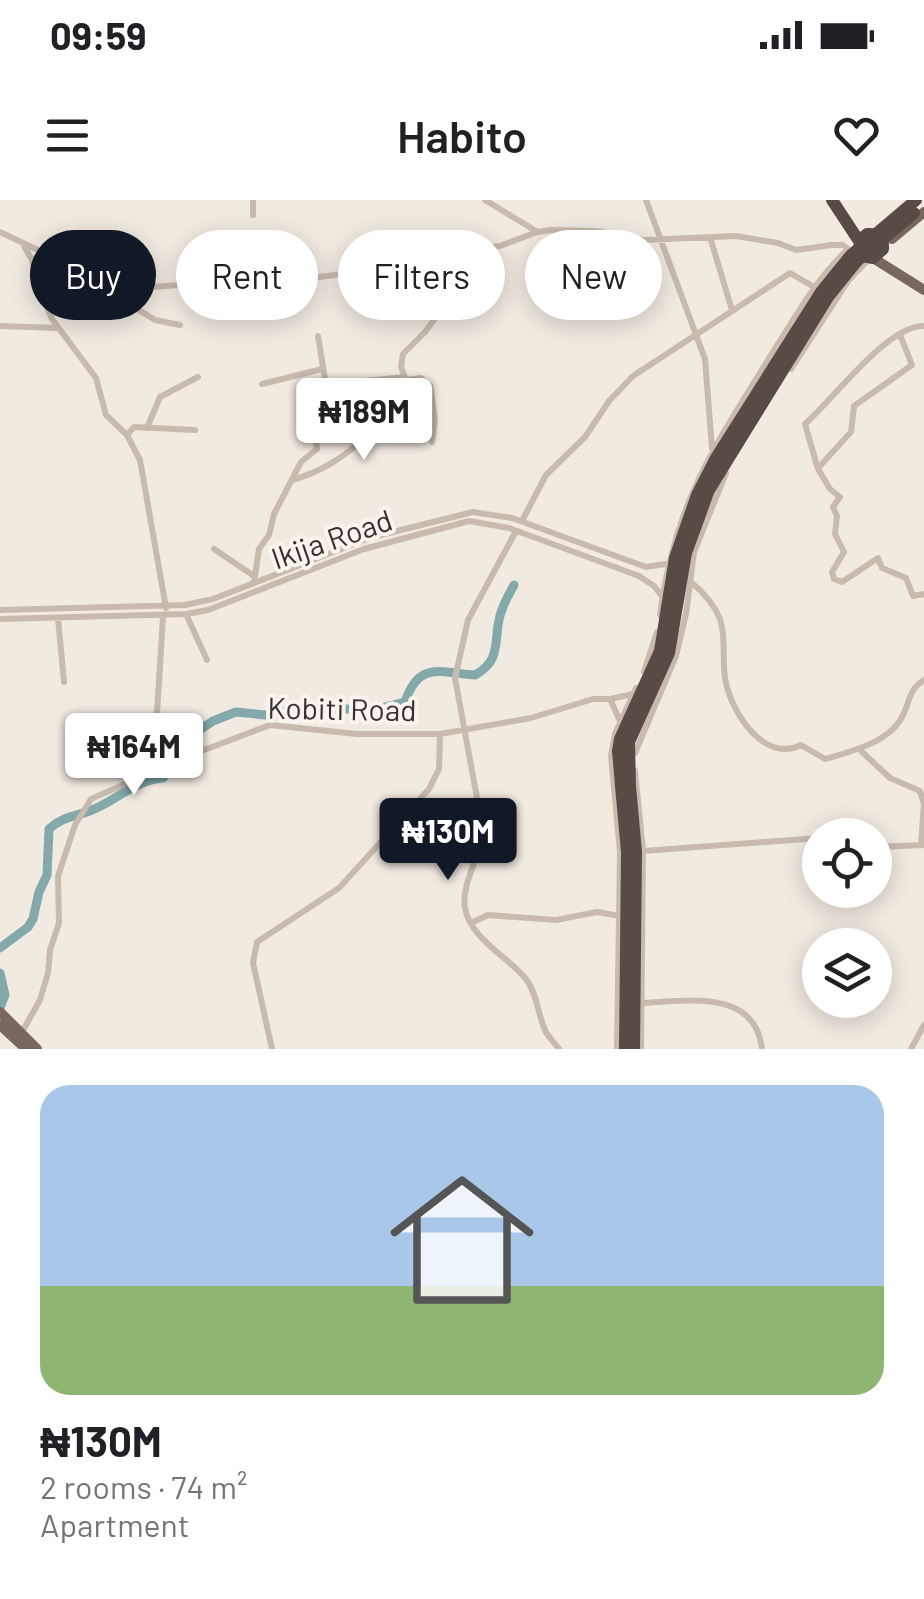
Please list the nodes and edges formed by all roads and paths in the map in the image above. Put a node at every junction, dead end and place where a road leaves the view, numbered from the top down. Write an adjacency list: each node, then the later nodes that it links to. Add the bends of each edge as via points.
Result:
1 (253, 200): 10 (street)
2 (485, 200): 11 (street)
3 (646, 200): 12 (street)
4 (832, 200): 16 (highway)
5 (842, 200): 16 (highway)
6 (906, 200): 16 (main road)
7 (916, 200): 74 (highway, bridge, via 851,255 821,292 701,486 675,558 660,650 620,739)
8 (924, 202): 74 (highway, bridge, via 857,261 828,297 709,490 686,553 669,654 629,742)
9 (924, 212): 20 (main road)
10 (253, 214)
11 (534, 230)
12 (658, 230)
13 (0, 232): 18 (street)
14 (710, 237): 15 (street); 16 (street, via 760,239 796,250); 25 (street)
15 (662, 238)
16 (861, 240): 20 (highway, via 860,252); 20 (highway, via 879,236); 23 (street)
17 (662, 241): 32 (street)
18 (23, 245): 19 (street); 31 (street)
19 (30, 248)
20 (877, 253): 24 (main road); 54 (street, via 821,320 730,466 702,528)
21 (338, 274): 22 (street, via 226,274)
22 (156, 286)
23 (814, 287): 25 (street, via 790,273); 46 (street)
24 (924, 288)
25 (732, 310): 32 (street)
26 (156, 320): 28 (street)
27 (433, 320): 37 (street, via 403,354)
28 (180, 325)
29 (0, 326): 31 (street)
30 (924, 326): 34 (street)
31 (58, 328): 43 (street, via 96,378 110,420)
32 (696, 333): 46 (street, via 706,364); 49 (street, via 608,400 591,430 546,474)
33 (318, 336): 35 (street)
34 (900, 336): 47 (street, via 849,376 806,424); 47 (street, via 912,365 854,406 852,432)
35 (322, 369): 37 (street, via 328,385); 38 (street)
36 (198, 377): 41 (street, via 160,398)
37 (405, 379): 39 (street, via 408,403); 45 (street, via 430,384)
38 (262, 384)
39 (376, 419): 40 (street); 44 (street)
40 (364, 420): 48 (street, via 363,440 346,455); 48 (street, via 337,418 315,432 317,449)
41 (147, 428): 42 (street); 43 (street, via 134,427)
42 (195, 430)
43 (127, 435): 58 (street, via 140,460)
44 (379, 436)
45 (432, 442)
46 (712, 450): 52 (street)
47 (819, 467): 55 (street, via 840,497 833,506 835,534 844,552 834,578 842,582 878,558 882,568 906,578 913,596)
48 (291, 480): 53 (street, via 259,548)
49 (522, 520): 52 (street, Ikija Road, via 646,568); 53 (street, Ikija Road, via 485,513 443,518)
50 (516, 531): 56 (street, Ikija Road, via 639,576); 59 (street, Ikija Road, via 482,522 445,525); 70 (street, via 468,620 455,678)
51 (214, 549): 53 (street)
52 (667, 563): 56 (street)
53 (255, 579): 58 (street, Ikija Road)
54 (690, 581): 63 (street); 72 (street, via 721,621 727,689 760,742 788,750 801,746 825,758)
55 (924, 594)
56 (662, 598): 62 (street)
57 (0, 610): 58 (street, Ikija Road)
58 (164, 612): 59 (street, Ikija Road); 60 (street, Ikija Road); 73 (street, via 156,729)
59 (186, 614): 64 (street)
60 (58, 618): 61 (street, Ikija Road); 66 (street)
61 (0, 619)
62 (658, 625): 63 (street); 67 (street)
63 (683, 630): 78 (street, via 635,749)
64 (207, 660)
65 (924, 680): 72 (street, via 911,692 902,720)
66 (64, 682)
67 (634, 693): 68 (street, Kobiti Road); 69 (street)
68 (610, 699): 69 (street); 70 (street, Kobiti Road)
69 (620, 722): 78 (street, via 610,756)
70 (464, 730): 71 (street, Kobiti Road); 80 (street, via 482,831 464,892)
71 (440, 734): 73 (street, Kobiti Road, via 270,725); 88 (street, via 439,770 429,789 338,888 257,942 253,963)
72 (859, 749): 76 (street, via 903,786 920,791)
73 (167, 765): 85 (street, Kobiti Road, via 90,799 80,813 58,876 59,923 46,983)
74 (625, 786): 78 (highway)
75 (802, 839): 78 (street)
76 (922, 845): 77 (street)
77 (892, 846)
78 (632, 852): 79 (street); 81 (street); 90 (highway); 91 (highway)
79 (620, 916): 80 (street, via 488,915); 90 (street)
80 (471, 923): 89 (street, via 528,980)
81 (642, 1003): 91 (street); 92 (street, via 708,1000 731,1006 751,1018)
82 (0, 1012): 85 (main road)
83 (0, 1024): 86 (main road)
84 (924, 1024): 93 (street)
85 (22, 1032): 87 (main road)
86 (26, 1049)
87 (37, 1049)
88 (272, 1049)
89 (559, 1049)
90 (621, 1049)
91 (637, 1049)
92 (762, 1049)
93 (910, 1049)

